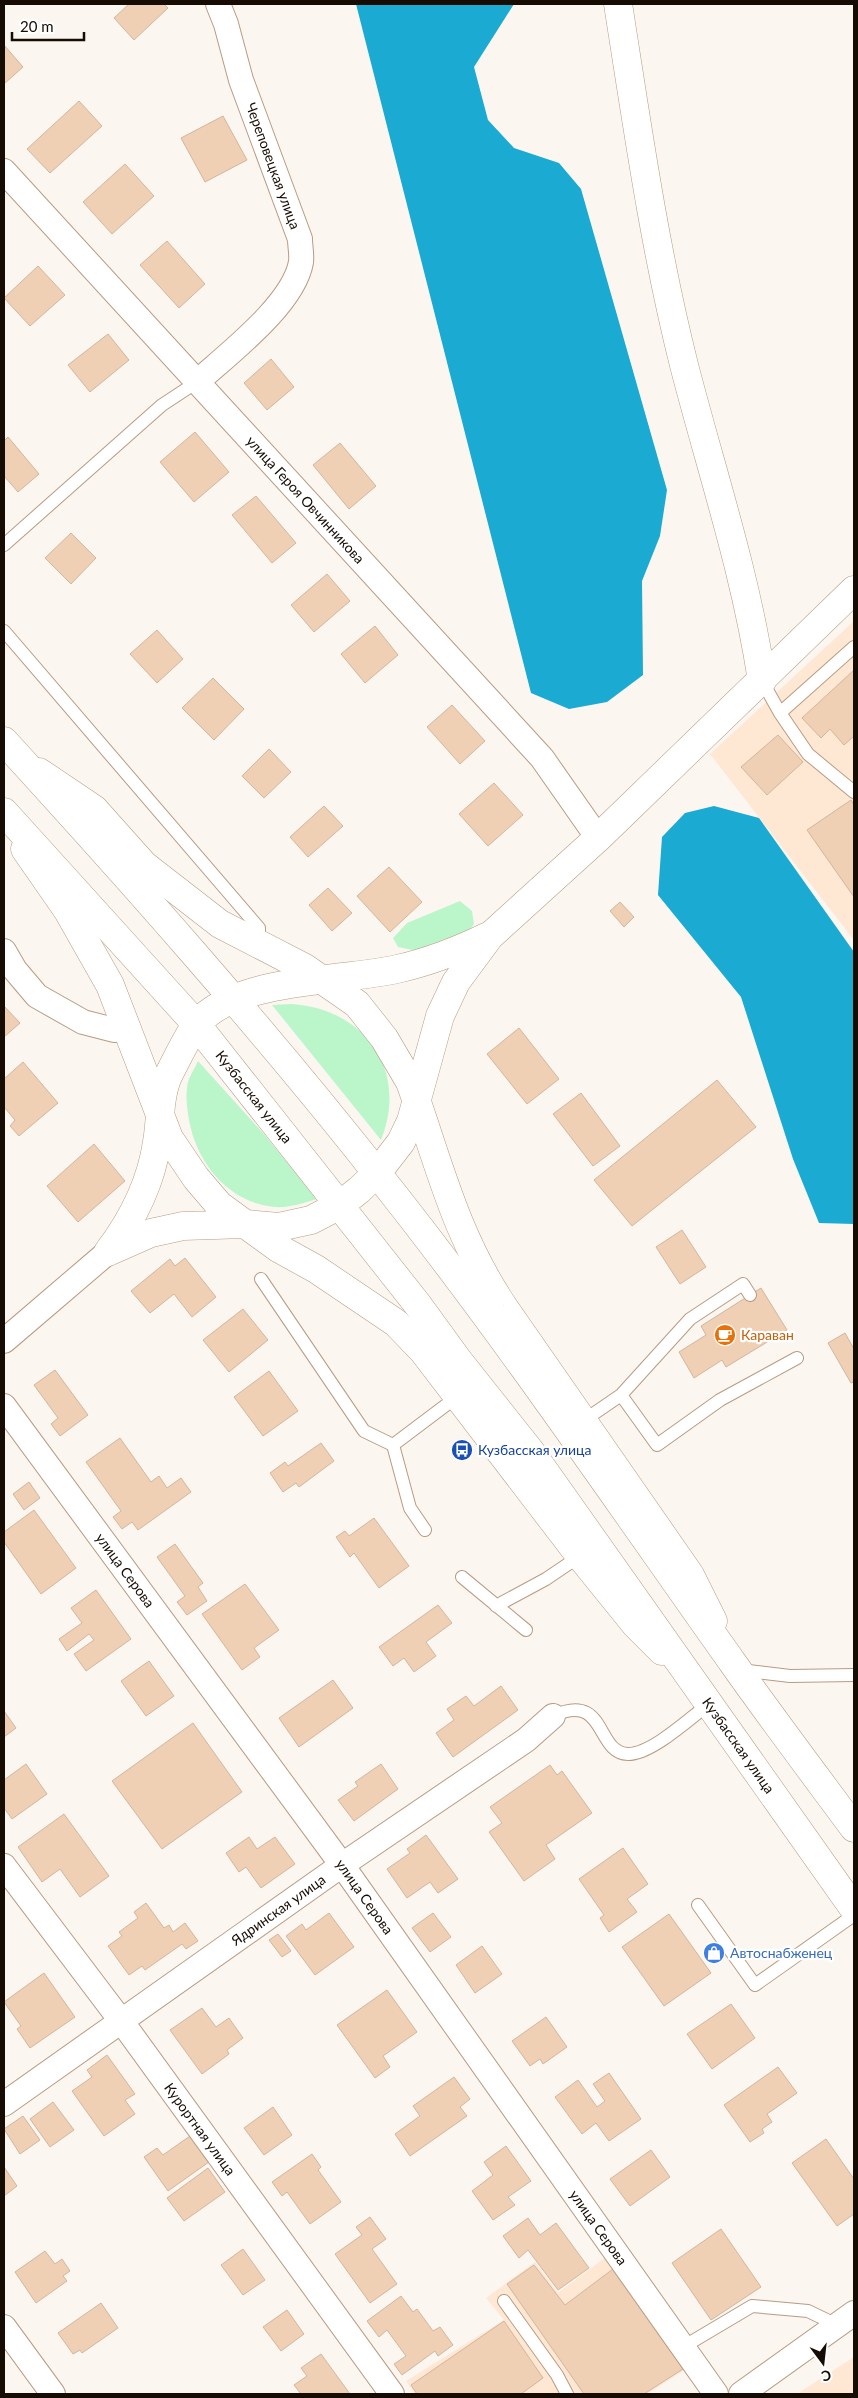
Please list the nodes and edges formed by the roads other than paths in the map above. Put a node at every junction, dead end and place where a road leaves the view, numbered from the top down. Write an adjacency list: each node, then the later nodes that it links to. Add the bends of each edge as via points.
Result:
1 (218, 4): 4 (street, Череповецкая улица, via 241,80 300,239 301,262 293,284 279,306)
2 (618, 4): 9 (street, via 659,252 684,364 755,633)
3 (4, 171): 4 (street, улица Героя Овчинникова)
4 (197, 382): 5 (lane, via 162,405); 15 (street, улица Героя Овчинникова, via 542,758)
5 (4, 545)
6 (854, 590): 9 (street)
7 (4, 631): 17 (lane, via 259,928)
8 (854, 647): 10 (lane)
9 (762, 680): 10 (lane); 15 (street)
10 (780, 713): 12 (lane, via 808,754)
11 (12, 750): 17 (street, via 94,809 144,865 220,924); 20 (street)
12 (854, 792)
13 (4, 812): 21 (street, Кузбасская улица)
14 (4, 819): 22 (street, via 68,911 110,985)
15 (598, 838): 16 (street)
16 (490, 936): 19 (street, via 451,954 396,969); 23 (street, via 456,982 440,1016)
17 (259, 943): 19 (street)
18 (4, 951): 22 (street, via 37,996 82,1022 114,1030)
19 (324, 980): 20 (street, via 275,987); 23 (street, via 371,1019 402,1065)
20 (235, 999): 21 (street); 25 (street)
21 (197, 1025): 24 (street, via 168,1076); 26 (street, Кузбасская улица)
22 (127, 1026): 24 (street)
23 (416, 1098): 25 (street, via 411,1121 401,1142); 37 (street, via 451,1206 474,1260)
24 (160, 1113): 27 (street, via 169,1138 196,1178 219,1205); 28 (street, via 151,1173 128,1226)
25 (377, 1173): 26 (street); 36 (street)
26 (340, 1205): 27 (street, via 311,1220 279,1227); 46 (street, Кузбасская улица, via 530,1452)
27 (246, 1224): 28 (street, via 183,1226 151,1233); 34 (street, via 396,1323)
28 (108, 1252): 31 (street)
29 (261, 1279): 38 (lane, via 364,1430)
30 (750, 1295): 33 (lane, via 743,1284 690,1319)
31 (4, 1341)
32 (797, 1358): 33 (lane, via 720,1400 657,1445)
33 (621, 1395): 37 (lane)
34 (458, 1396): 38 (lane); 40 (street)
35 (4, 1406): 49 (street, улица Серова)
36 (556, 1411): 37 (lane); 44 (street)
37 (583, 1421): 44 (street, via 690,1575)
38 (393, 1445): 39 (lane, via 410,1508)
39 (425, 1530)
40 (580, 1556): 42 (lane); 46 (street, via 635,1624)
41 (462, 1577): 42 (lane)
42 (496, 1606): 43 (lane)
43 (526, 1630)
44 (738, 1670): 45 (lane, via 790,1676); 48 (street)
45 (854, 1675)
46 (704, 1697): 47 (lane, via 646,1749 628,1754 617,1750 584,1710 569,1709); 52 (street, Кузбасская улица)
47 (554, 1716): 49 (street, Ядринская улица, via 526,1740)
48 (854, 1828)
49 (342, 1865): 54 (street, Ядринская улица); 59 (street, улица Серова)
50 (4, 1866): 54 (street, Курортная улица)
51 (698, 1905): 53 (lane, via 755,1985)
52 (854, 1909)
53 (854, 1915)
54 (122, 2022): 55 (street, Ядринская улица); 61 (street, Курортная улица)
55 (4, 2104)
56 (504, 2301): 62 (lane)
57 (846, 2319): 59 (lane, via 808,2311 752,2306); 64 (street)
58 (4, 2326): 60 (street)
59 (683, 2347): 63 (street, улица Серова)
60 (53, 2394)
61 (392, 2394)
62 (567, 2394)
63 (716, 2394)
64 (741, 2394)

